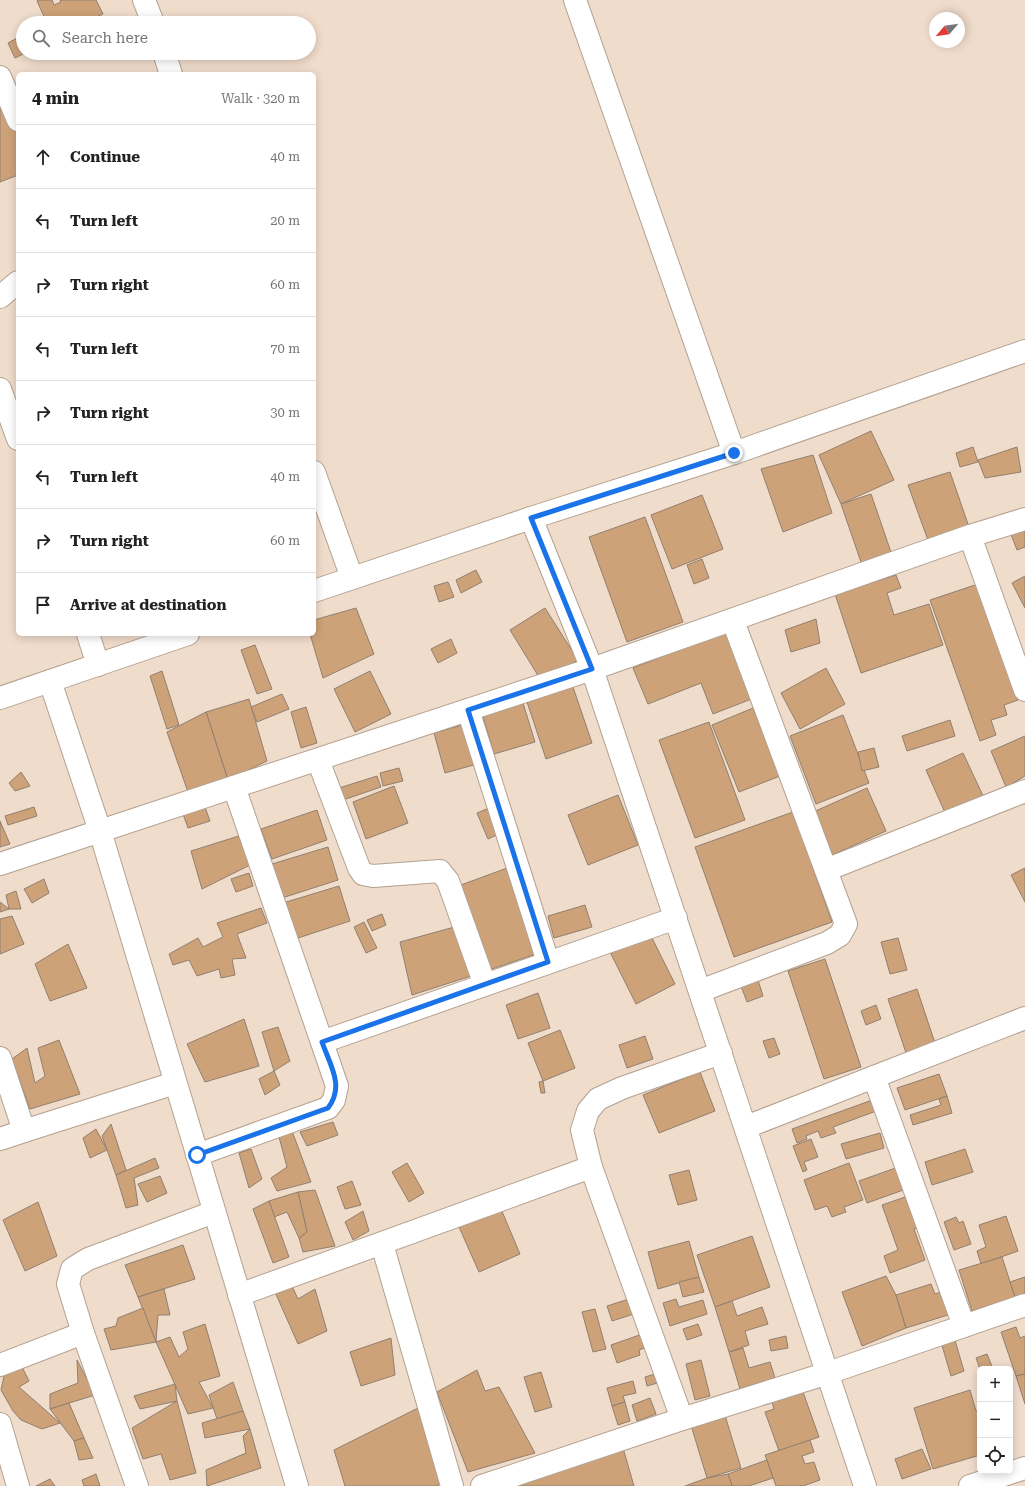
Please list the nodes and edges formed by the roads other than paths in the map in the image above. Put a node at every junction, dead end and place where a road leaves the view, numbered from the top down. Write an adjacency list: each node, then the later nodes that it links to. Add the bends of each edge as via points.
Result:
1 (144, 0): 3 (street)
2 (575, 0): 13 (street)
3 (150, 16)
4 (166, 60): 5 (street)
5 (170, 72)
6 (0, 77): 7 (street)
7 (16, 115)
8 (16, 284): 9 (street)
9 (0, 297)
10 (1025, 351): 13 (street)
11 (0, 389): 12 (street)
12 (16, 433)
13 (734, 453): 15 (street)
14 (316, 478): 18 (street)
15 (531, 518): 18 (street); 24 (street)
16 (1025, 519): 17 (street)
17 (970, 536): 20 (street); 26 (street)
18 (352, 578): 19 (street)
19 (316, 590)
20 (733, 620): 24 (street); 34 (street)
21 (89, 636): 23 (street)
22 (182, 636): 23 (street)
23 (98, 664): 25 (street)
24 (592, 669): 28 (street); 35 (street)
25 (50, 681): 27 (street); 32 (street)
26 (1025, 690)
27 (0, 698)
28 (468, 710): 29 (street); 36 (street)
29 (318, 760): 30 (street); 37 (street, via 363,874 373,876 440,871 448,880)
30 (234, 787): 32 (street); 40 (street)
31 (1025, 791): 34 (street)
32 (100, 831): 33 (street); 44 (street)
33 (0, 864)
34 (826, 870): 38 (street, via 846,924 840,936)
35 (676, 918): 36 (street); 38 (street)
36 (548, 962): 37 (street)
37 (485, 984): 40 (street)
38 (700, 991): 41 (street)
39 (1025, 1018): 43 (street)
40 (322, 1042): 48 (street, via 337,1086 334,1100 328,1108)
41 (721, 1053): 45 (street); 49 (street, via 598,1099 588,1111 582,1130)
42 (0, 1058): 46 (street)
43 (874, 1077): 45 (street); 54 (street)
44 (176, 1083): 46 (street); 48 (street)
45 (746, 1127): 57 (street)
46 (24, 1131): 47 (street)
47 (0, 1139)
48 (197, 1155): 50 (street)
49 (591, 1167): 51 (street); 58 (street)
50 (214, 1212): 52 (street); 55 (street, via 88,1259 72,1270 68,1284)
51 (382, 1244): 52 (street); 64 (street)
52 (239, 1295): 63 (street)
53 (1025, 1305): 54 (street)
54 (964, 1326): 57 (street)
55 (83, 1333): 56 (street); 62 (street)
56 (0, 1365)
57 (828, 1373): 58 (street); 66 (street)
58 (682, 1419): 65 (street)
59 (0, 1424): 61 (street)
60 (1025, 1468): 67 (street)
61 (18, 1486)
62 (137, 1486)
63 (297, 1486)
64 (452, 1486)
65 (482, 1486)
66 (865, 1486)
67 (970, 1486)

